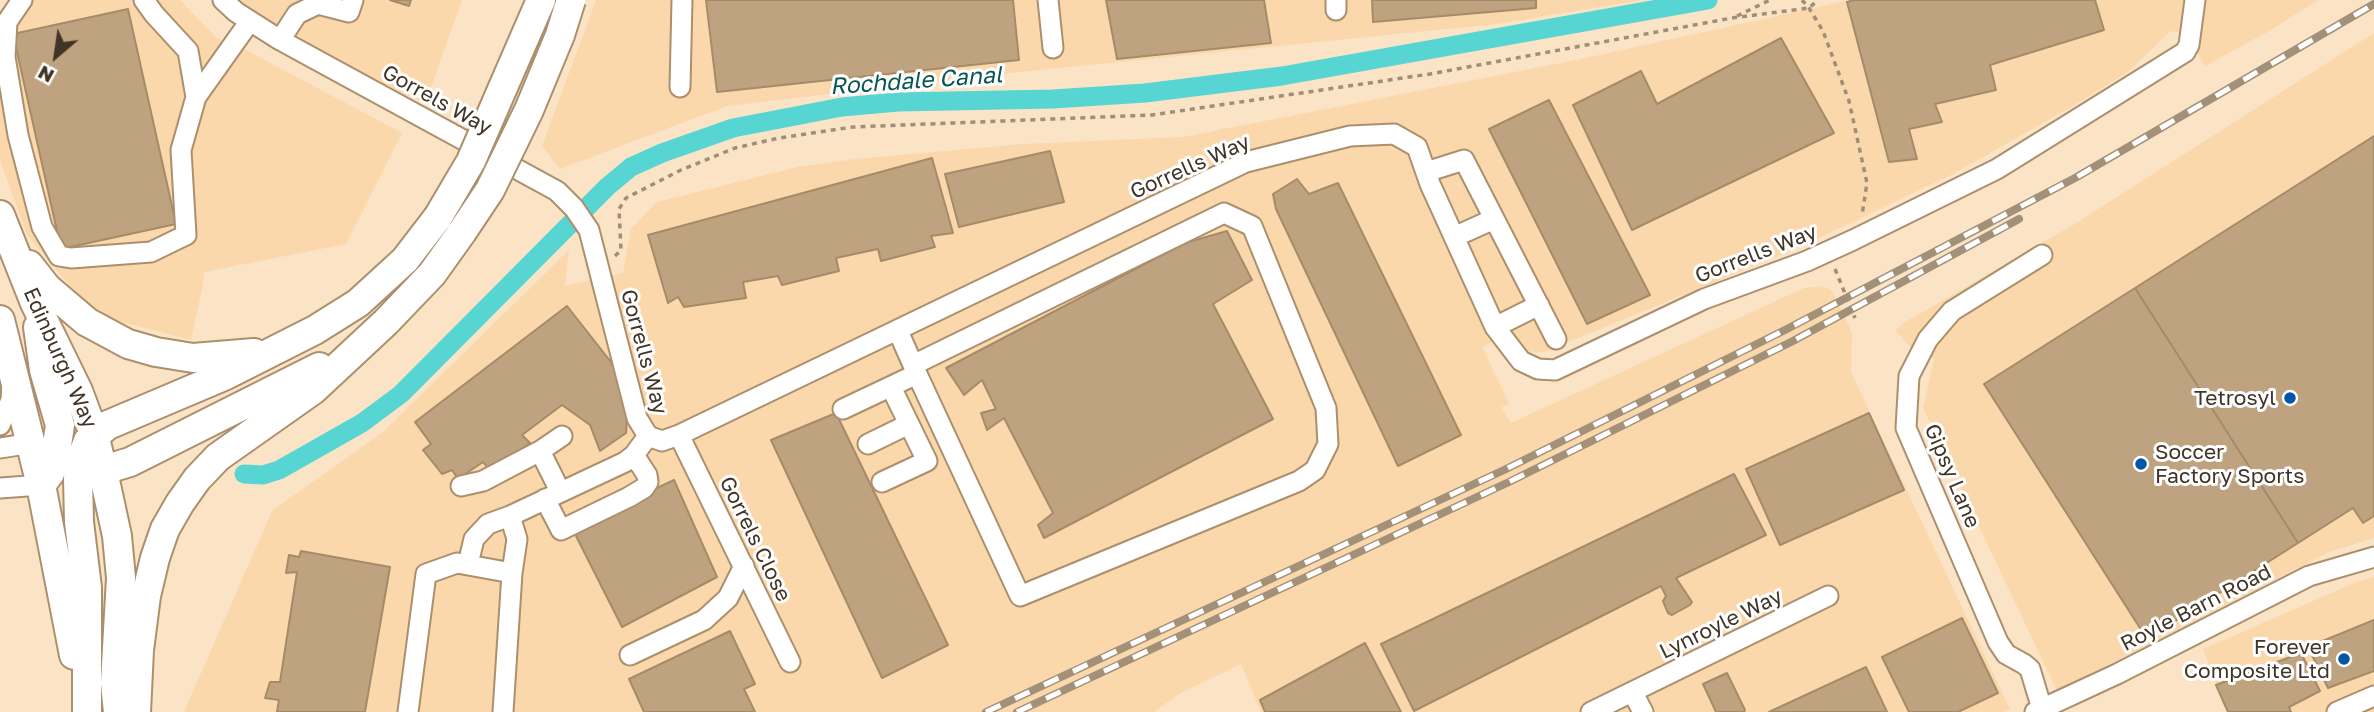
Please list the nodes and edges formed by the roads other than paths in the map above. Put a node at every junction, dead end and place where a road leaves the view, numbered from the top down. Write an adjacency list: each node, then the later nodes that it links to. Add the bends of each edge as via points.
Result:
1 (22, 0): 14 (street, via 7,22 5,57 18,135 42,227 59,256 151,252 186,235 181,150)
2 (144, 0): 14 (street, via 188,51)
3 (223, 0): 10 (street, Gorrels Way)
4 (353, 0): 11 (street, via 349,12 317,4 298,14)
5 (541, 0): 28 (highway, bridge, via 471,161 438,217 405,260 358,303)
6 (571, 0): 27 (highway, bridge, via 529,110 490,190 417,290)
7 (682, 0): 13 (street)
8 (1048, 0): 12 (street)
9 (2194, 0): 24 (street, Gorrells Way, via 2185,52 1997,169 1853,240 1704,299 1555,370 1521,361)
10 (250, 21): 11 (street, Gorrels Way); 14 (street)
11 (280, 40): 20 (street, Gorrels Way, via 556,191 589,230)
12 (1053, 48)
13 (680, 87)
14 (196, 97)
15 (1426, 172): 17 (street, via 1464,160); 18 (street, Gorrells Way); 25 (street, Gorrells Way, via 1417,147 1394,134 1350,136 1246,163)
16 (0, 214): 21 (highway, Edinburgh Way); 28 (highway, via 47,288 87,322 128,344 193,358)
17 (1494, 219): 18 (street); 22 (street)
18 (1454, 237): 24 (street, Gorrells Way)
19 (2042, 255): 60 (street, Gipsy Lane, via 1952,311 1928,339 1909,376 1906,428 1998,642 2034,677)
20 (598, 265): 38 (street, Gorrells Way, via 637,418)
21 (35, 303): 35 (highway, Edinburgh Way); 39 (highway, via 44,370 60,425)
22 (1539, 305): 24 (street); 26 (street)
23 (0, 320): 29 (highway, Edinburgh Way)
24 (1495, 327)
25 (898, 331): 30 (street); 36 (street, Gorrells Way)
26 (1556, 338)
27 (362, 344): 44 (highway, via 130,462); 63 (highway, via 313,390 218,457 180,503 165,529 146,596)
28 (274, 349): 35 (highway)
29 (12, 367): 34 (street, via 11,400); 39 (highway, Edinburgh Way)
30 (915, 369): 30 (street, via 1223,213 1252,226 1326,408 1328,444 1315,470 1299,481 1020,596); 31 (street)
31 (891, 387): 32 (street); 33 (street)
32 (843, 410)
33 (909, 424): 40 (street); 45 (street, via 927,461)
34 (0, 425)
35 (94, 434): 39 (highway); 44 (highway, Edinburgh Way)
36 (679, 435): 38 (street, Gorrells Way, via 662,441); 53 (street, Gorrels Close)
37 (562, 436): 42 (street)
38 (648, 436): 43 (street)
39 (45, 441): 41 (street); 46 (highway, Edinburgh Way)
40 (867, 444)
41 (0, 448)
42 (540, 451): 47 (street, via 483,481); 49 (street)
43 (634, 455): 49 (street); 49 (street, via 648,482 618,503 561,530)
44 (91, 474): 46 (highway); 61 (highway, via 79,522 87,588); 62 (highway, Edinburgh Way, via 117,536 121,578 115,684)
45 (882, 482)
46 (41, 485): 48 (street); 61 (highway, Edinburgh Way)
47 (461, 486)
48 (0, 488)
49 (553, 495): 50 (street)
50 (510, 516): 52 (street, via 488,524 474,539); 54 (street, via 517,539)
51 (2374, 557): 60 (street, Royle Barn Road, via 2309,576)
52 (468, 564): 54 (street); 64 (street, via 457,563 426,574)
53 (744, 566): 56 (street, via 728,598 704,620); 57 (street, Gorrels Close)
54 (512, 573): 65 (street)
55 (1828, 596): 58 (street, Lynroyle Way)
56 (630, 655)
57 (790, 662)
58 (1633, 692): 66 (street, Lynroyle Way); 67 (street)
59 (2374, 696): 68 (street)
60 (2039, 711)
61 (86, 712)
62 (118, 712)
63 (136, 712)
64 (408, 712)
65 (503, 712)
66 (1591, 712)
67 (1643, 712)
68 (2337, 712)

